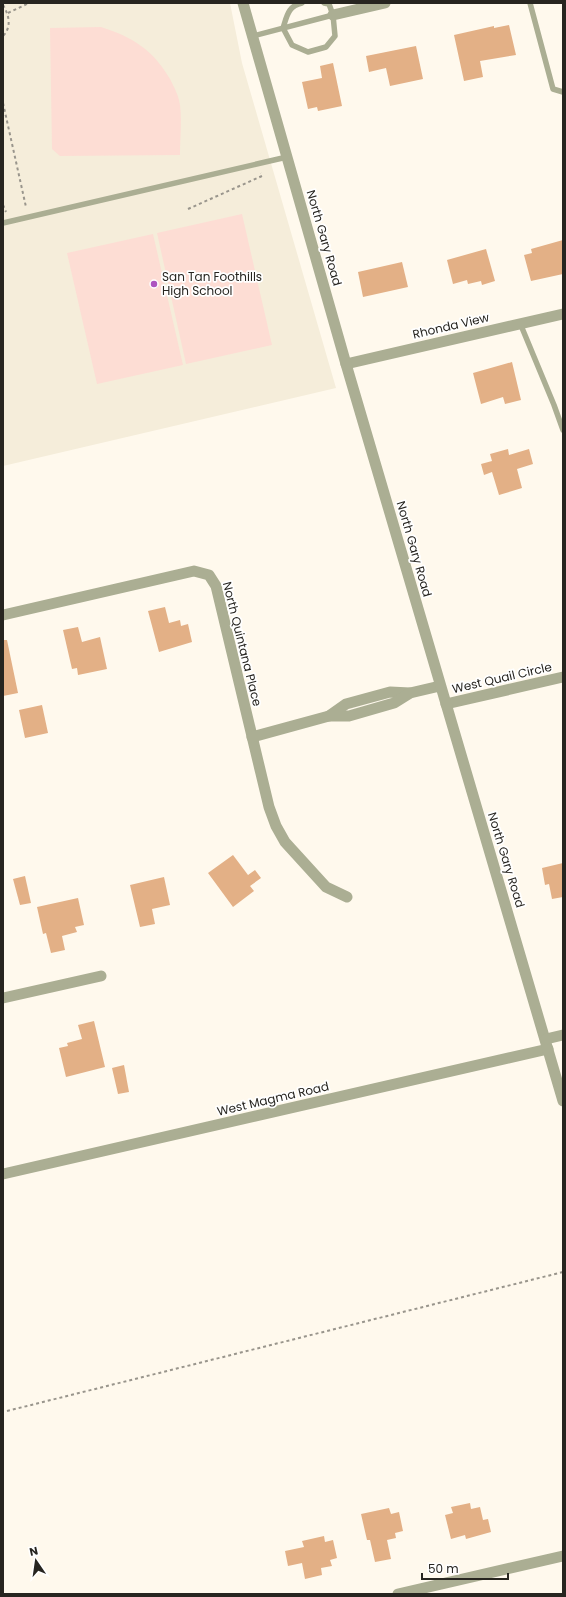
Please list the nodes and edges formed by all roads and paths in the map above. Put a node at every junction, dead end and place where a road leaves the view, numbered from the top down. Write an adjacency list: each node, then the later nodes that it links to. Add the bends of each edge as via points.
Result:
1 (29, 3): 8 (path)
2 (243, 3): 12 (street, North Gary Road)
3 (302, 3): 10 (lane, via 295,4 288,12)
4 (324, 3): 9 (lane, via 329,4)
5 (385, 3): 9 (street)
6 (530, 3): 13 (lane, via 553,89)
7 (3, 5): 8 (path)
8 (8, 13): 11 (path, via 9,24)
9 (333, 15): 10 (lane); 10 (lane, via 335,36 326,47 308,52 292,45)
10 (283, 28): 12 (lane)
11 (3, 36)
12 (253, 36): 16 (street, North Gary Road)
13 (563, 92)
14 (3, 103): 15 (path)
15 (4, 108): 19 (path)
16 (288, 157): 22 (lane); 25 (street, North Gary Road)
17 (261, 173): 20 (path, via 262,176)
18 (3, 205): 21 (path)
19 (26, 207)
20 (188, 209)
21 (6, 212)
22 (3, 223)
23 (563, 314): 24 (street, Rhonda View)
24 (520, 324): 25 (street, Rhonda View); 26 (lane)
25 (346, 364): 29 (street, North Gary Road)
26 (563, 430)
27 (3, 615): 31 (street, North Quintana Place, via 194,571 209,575 216,586)
28 (563, 677): 30 (street, West Quail Circle)
29 (440, 686): 30 (street, North Gary Road); 31 (street, via 410,693 394,703 349,716 329,716)
30 (446, 704): 36 (street, North Gary Road)
31 (252, 737): 32 (street, North Quintana Place, via 269,807 285,842 326,887)
32 (347, 897)
33 (102, 976): 34 (street)
34 (3, 998)
35 (563, 1035): 36 (street, West Magma Road)
36 (547, 1044): 37 (street, North Gary Road); 38 (street, West Magma Road)
37 (563, 1101)
38 (3, 1174)
39 (563, 1272): 40 (path)
40 (7, 1411)
41 (563, 1556): 42 (street)
42 (398, 1594)

